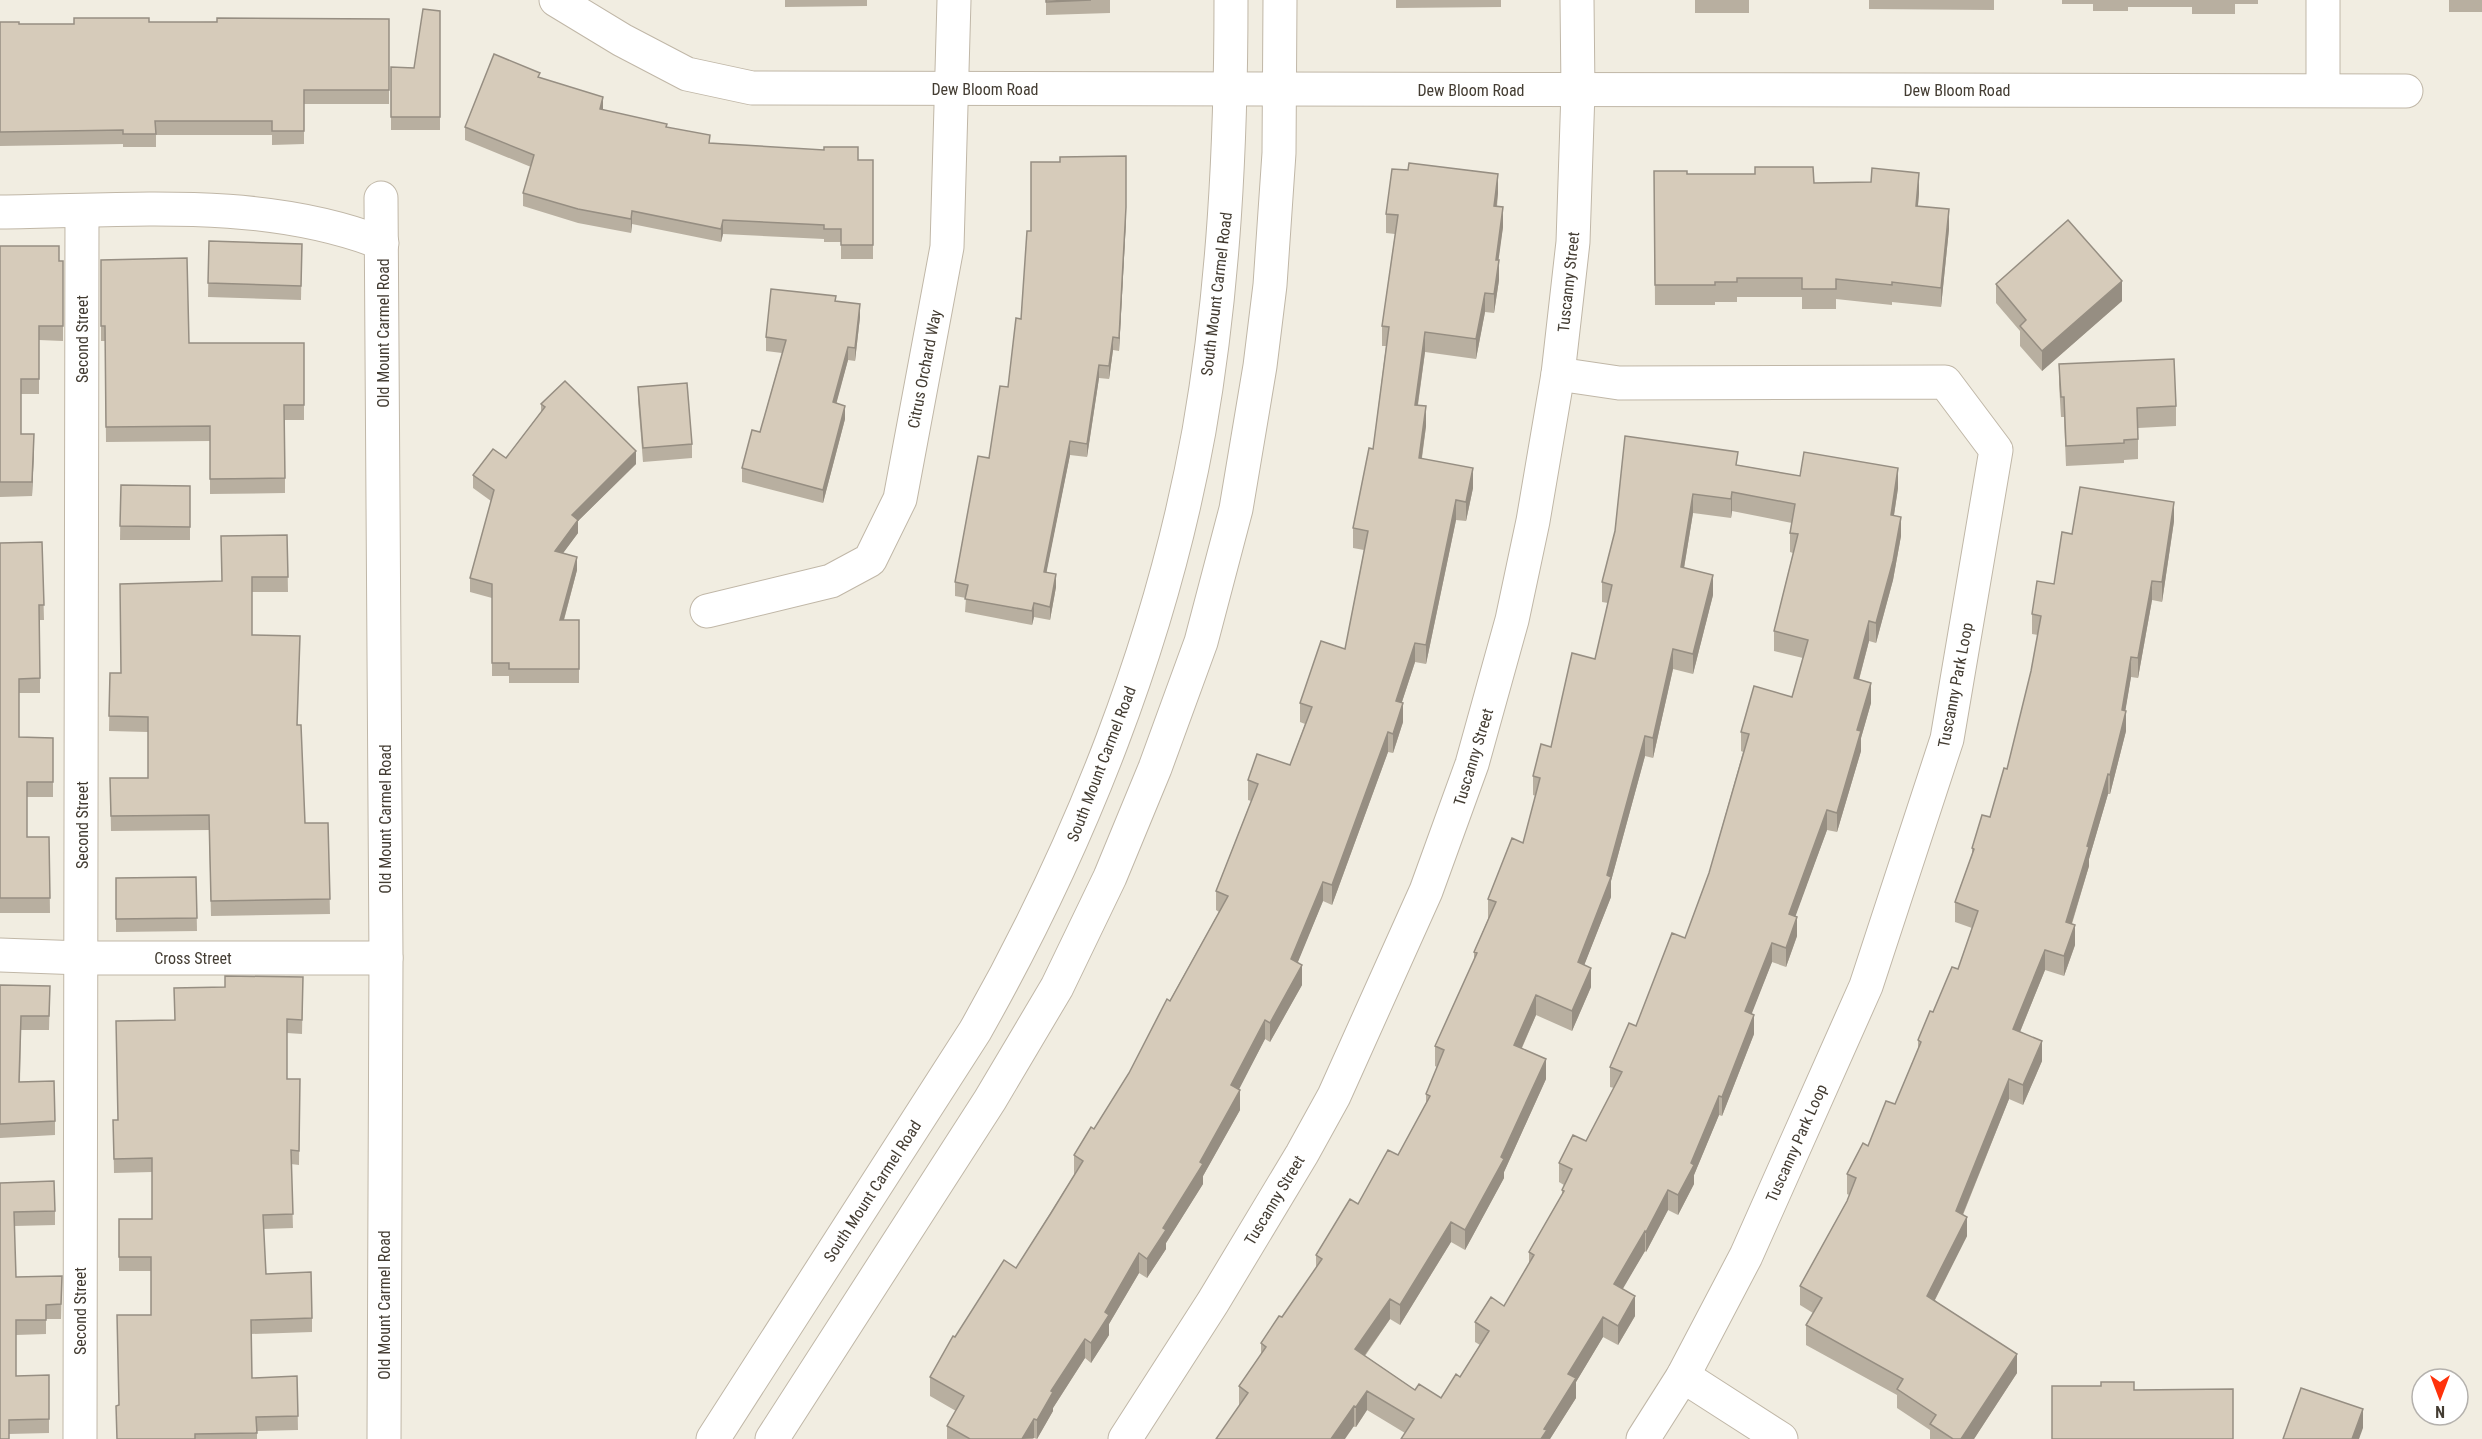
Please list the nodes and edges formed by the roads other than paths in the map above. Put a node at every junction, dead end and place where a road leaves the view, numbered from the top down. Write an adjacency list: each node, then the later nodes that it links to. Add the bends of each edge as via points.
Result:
1 (556, 0): 7 (street, Dew Bloom Road, via 687,75 752,88)
2 (954, 0): 7 (street, Citrus Orchard Way)
3 (1231, 0): 9 (street, South Mount Carmel Road)
4 (1280, 0): 10 (street)
5 (1577, 0): 11 (street, Tuscanny Street)
6 (2323, 0): 8 (street)
7 (952, 89): 9 (street, Dew Bloom Road); 18 (street, Citrus Orchard Way, via 947,248 900,499 870,560 831,582)
8 (2323, 89): 11 (street, Dew Bloom Road); 12 (street, Dew Bloom Road)
9 (1231, 90): 10 (street, Dew Bloom Road); 25 (street, South Mount Carmel Road, via 1226,216 1199,432 1178,530 1150,630 1083,816 1045,901 975,1031)
10 (1280, 90): 11 (street, Dew Bloom Road); 26 (street, via 1270,285 1236,509 1201,642 1155,768 1110,878 1057,987 990,1100)
11 (1578, 91): 17 (street, Tuscanny Street, via 1574,242)
12 (2406, 91)
13 (381, 198): 16 (street, Old Mount Carmel Road)
14 (82, 211): 15 (street); 16 (street, via 242,212 321,224); 20 (street, Second Street)
15 (0, 212)
16 (382, 243): 21 (street, Old Mount Carmel Road)
17 (1558, 374): 22 (street, Tuscanny Park Loop, via 1619,383 1945,382 1996,450 1947,739 1866,986 1746,1256); 27 (street, Tuscanny Street, via 1533,521 1507,639 1465,785 1426,891 1354,1055 1302,1154)
18 (707, 611)
19 (0, 954): 20 (street, Cross Street)
20 (82, 958): 21 (street, Cross Street); 23 (street, Second Street)
21 (386, 958): 24 (street, Old Mount Carmel Road)
22 (1683, 1376): 28 (street, Tuscanny Park Loop); 29 (street)
23 (80, 1439)
24 (384, 1439)
25 (713, 1439)
26 (772, 1439)
27 (1125, 1439)
28 (1643, 1439)
29 (1781, 1439)

